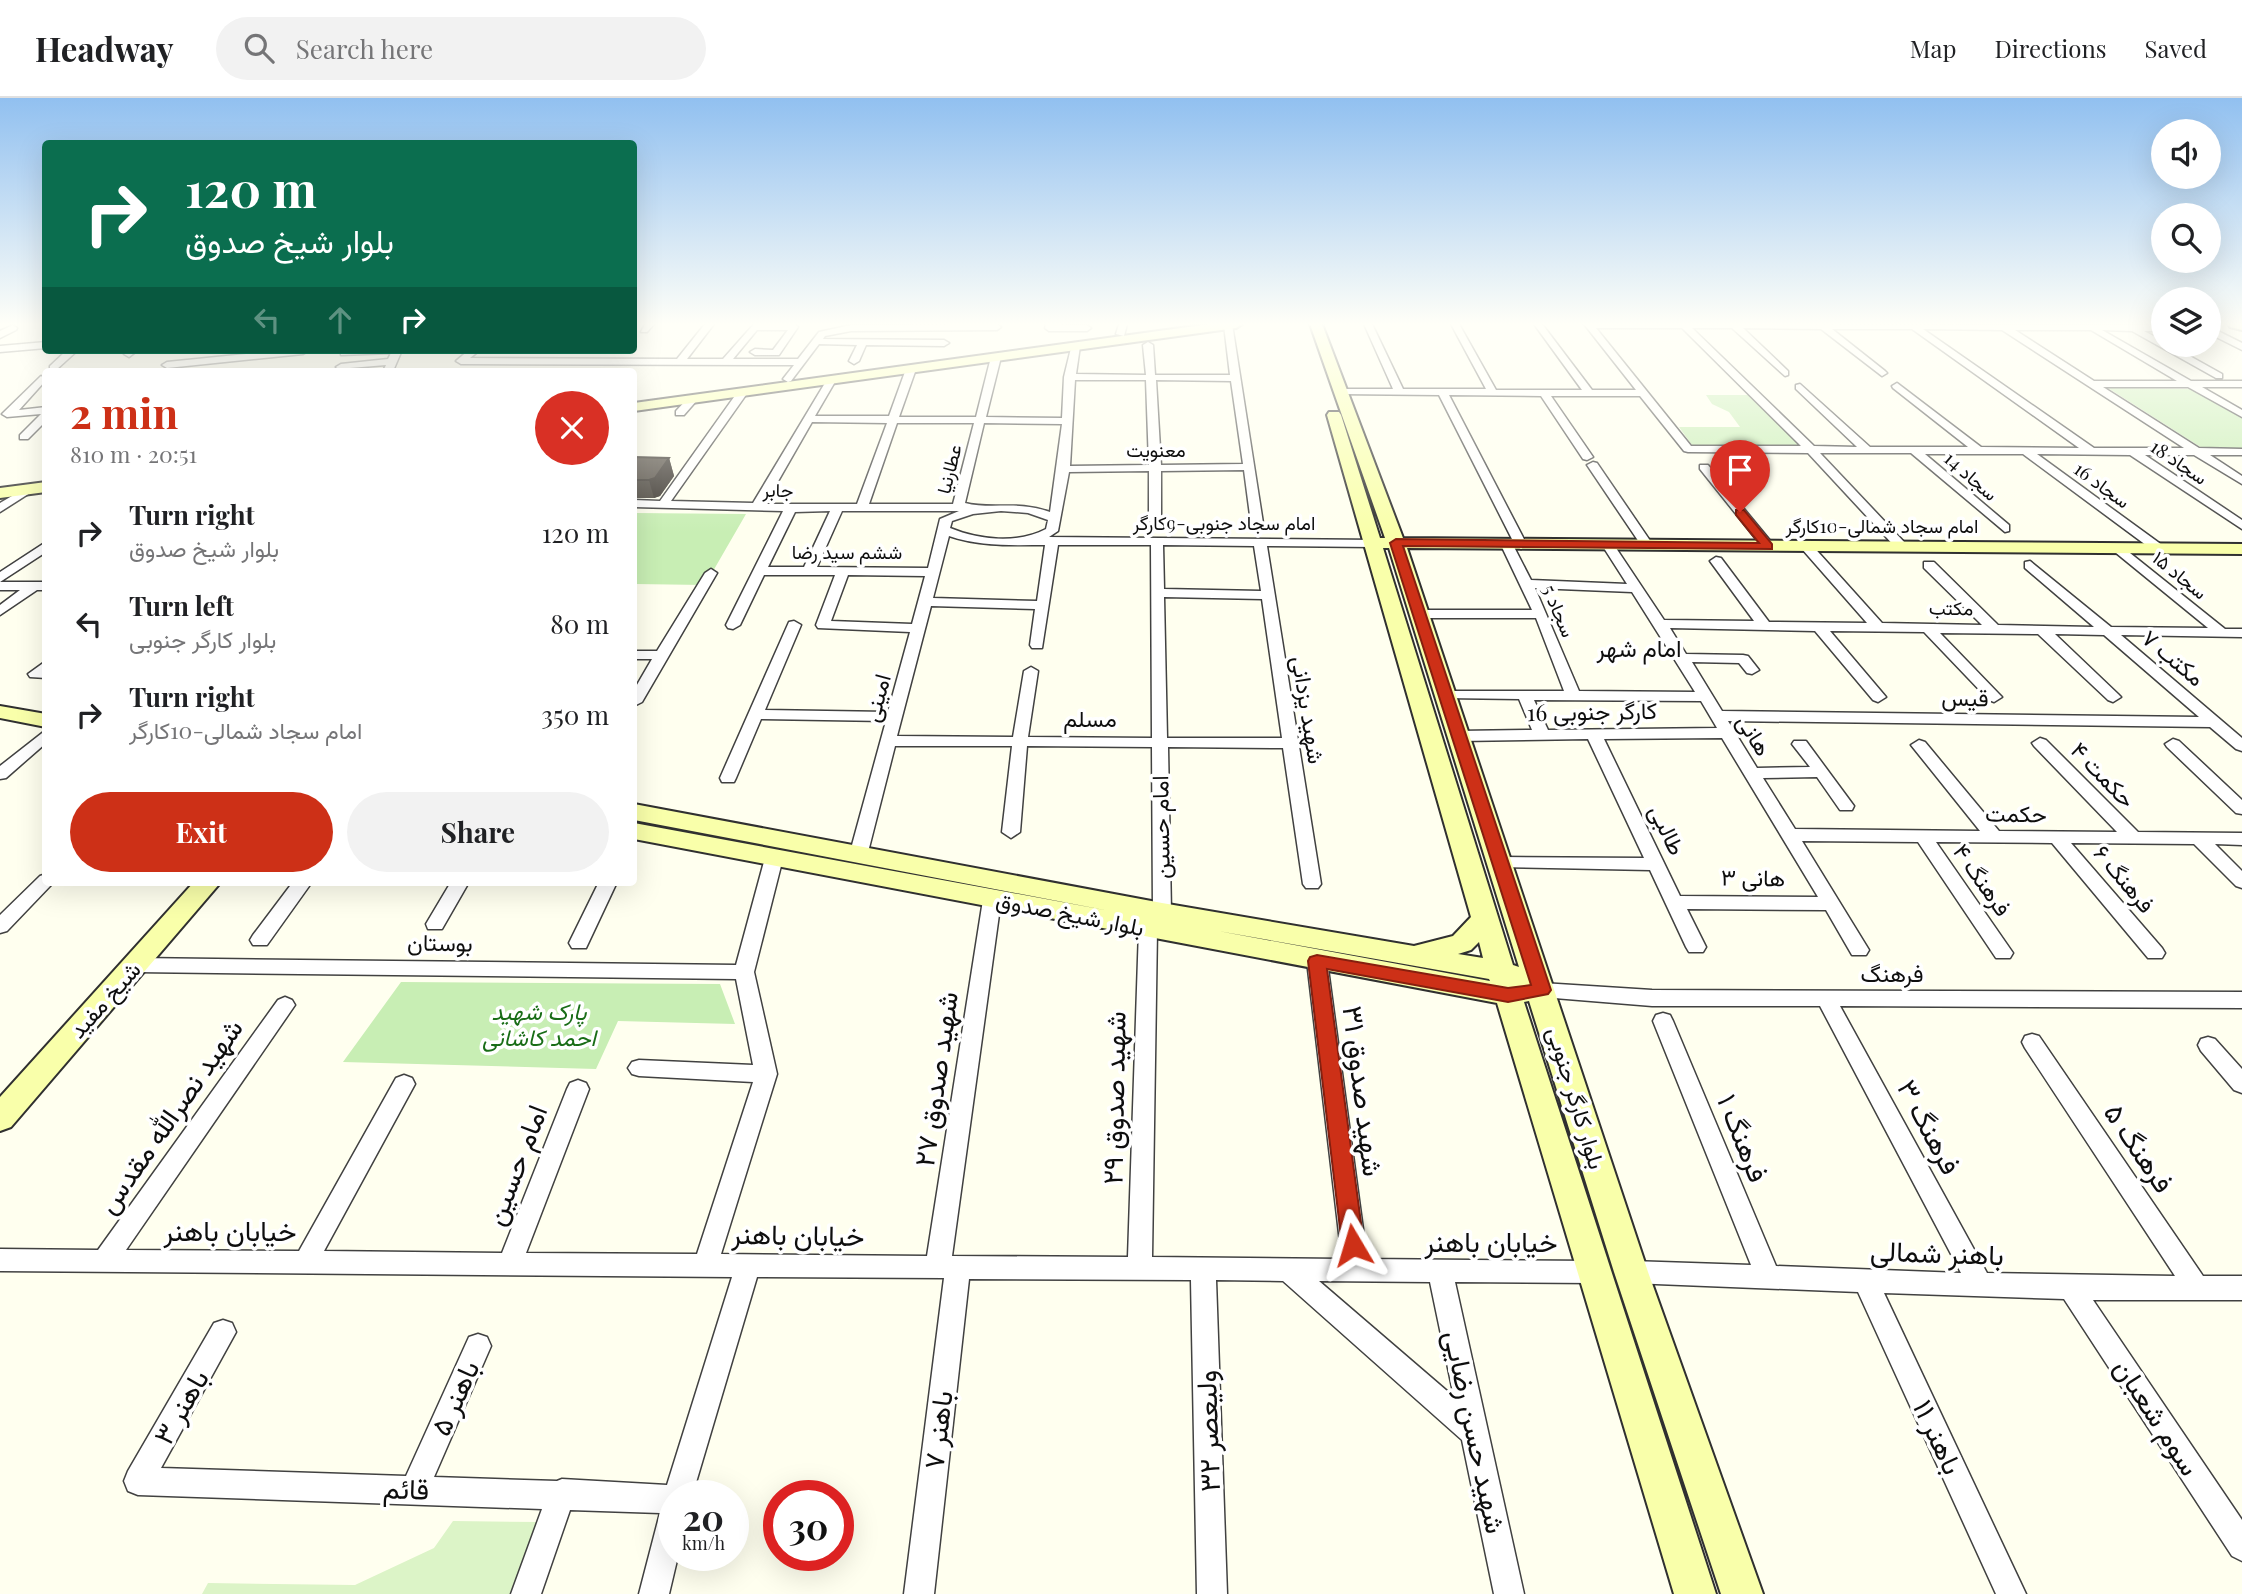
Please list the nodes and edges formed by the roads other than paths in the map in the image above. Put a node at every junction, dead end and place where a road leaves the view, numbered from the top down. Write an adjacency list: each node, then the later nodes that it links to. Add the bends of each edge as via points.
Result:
1 (1544, 393): 79 (street)
2 (26, 394): 27 (street)
3 (684, 394): 23 (main road)
4 (730, 394): 22 (main road)
5 (742, 394): 45 (street)
6 (824, 394): 30 (street)
7 (902, 394): 31 (street)
8 (986, 394): 32 (street, عطارنیا)
9 (1068, 394): 33 (street)
10 (1151, 394): 49 (street)
11 (1238, 394): 46 (street)
12 (1330, 394): 76 (main road, بلوار کارگر جنوبی)
13 (1344, 394): 76 (main road, بلوار کارگر جنوبی)
14 (1443, 394): 77 (street, سجاد 5)
15 (1645, 394): 35 (street, via 1688,449)
16 (1754, 394): 35 (street)
17 (1807, 394): 36 (street)
18 (1907, 394): 38 (street)
19 (2007, 394): 40 (street)
20 (2105, 394): 42 (street)
21 (2207, 394): 28 (street)
22 (693, 399): 24 (main road); 26 (street)
23 (637, 401)
24 (637, 407)
25 (42, 412): 27 (street)
26 (680, 413)
27 (5, 414)
28 (2242, 414)
29 (42, 416): 34 (street)
30 (810, 419): 31 (street); 60 (street)
31 (892, 420): 32 (street, via 900,426 966,426); 63 (street)
32 (979, 420): 33 (street); 58 (street, عطارنیا)
33 (1067, 421): 48 (street)
34 (23, 437)
35 (1811, 450): 36 (street); 82 (street)
36 (1867, 450): 37 (street)
37 (1914, 450): 38 (street); 71 (street, سجاد 14)
38 (1978, 450): 39 (street)
39 (2026, 451): 40 (street); 84 (street, سجاد 16)
40 (2091, 451): 41 (street)
41 (2132, 451): 42 (street); 70 (street, سجاد 18)
42 (2194, 452): 43 (street); 51 (street)
43 (2242, 452)
44 (680, 461): 45 (street)
45 (693, 461): 57 (street)
46 (1249, 467): 49 (street, معنویت); 68 (street)
47 (1704, 467): 80 (street)
48 (1064, 468): 49 (street, معنویت); 55 (street)
49 (1155, 468): 67 (street)
50 (42, 477): 52 (main road)
51 (2242, 481)
52 (0, 482)
53 (37, 488): 54 (main road); 59 (street)
54 (0, 493)
55 (1058, 502): 66 (street); 72 (street)
56 (637, 504): 57 (street, جابر)
57 (663, 505): 60 (street, جابر)
58 (958, 507): 64 (street, جابر); 65 (street, جابر)
59 (0, 508)
60 (757, 508): 61 (street, جابر)
61 (791, 508): 62 (street, جابر); 91 (street)
62 (837, 508): 63 (street, جابر); 92 (street)
63 (862, 508): 64 (street, جابر)
64 (923, 508): 69 (street)
65 (980, 508): 66 (street, جابر); 69 (street)
66 (1028, 508): 72 (street)
67 (1155, 521)
68 (1257, 523)
69 (945, 524): 73 (street, via 960,538); 87 (street, امینی)
70 (2242, 525)
71 (2005, 528)
72 (1053, 531): 73 (street, امام سجاد جنوبی-9کارگر, via 1025,541); 74 (street, امام سجاد جنوبی-9کارگر, via 1074,541); 104 (street)
73 (974, 540): 87 (street)
74 (1157, 542): 75 (street, امام سجاد جنوبی-9کارگر); 101 (street, امام حسین)
75 (1260, 542): 76 (street, امام سجاد جنوبی-9کارگر); 102 (street, شهید یزدانی)
76 (1385, 543): 77 (main road, امام سجاد شمالی-10کارگر); 106 (main road, بلوار کارگر جنوبی); 187 (main road, بلوار کارگر جنوبی)
77 (1514, 545): 78 (main road, امام سجاد شمالی-10کارگر); 97 (street, سجاد 5)
78 (1608, 545): 79 (main road, امام سجاد شمالی-10کارگر); 100 (street, هانی)
79 (1647, 545): 80 (main road, امام سجاد شمالی-10کارگر)
80 (1768, 546): 81 (main road, امام سجاد شمالی-10کارگر)
81 (1806, 546): 82 (main road, امام سجاد شمالی-10کارگر); 113 (street)
82 (1902, 547): 83 (main road, امام سجاد شمالی-10کارگر)
83 (2116, 548): 84 (main road, امام سجاد شمالی-10کارگر); 119 (street, سجاد ۱۵)
84 (2158, 548): 86 (main road, امام سجاد شمالی-10کارگر)
85 (42, 549): 96 (street)
86 (2242, 549)
87 (939, 552): 94 (street, امینی)
88 (1716, 561): 111 (street)
89 (1929, 565): 116 (street)
90 (2030, 565): 118 (street, مکتب ۷)
91 (760, 571): 92 (street, ششم سید رضا); 109 (street)
92 (809, 571): 93 (street, ششم سید رضا)
93 (843, 571): 94 (street, ششم سید رضا); 115 (street, via 823,625)
94 (933, 572): 103 (street, امینی)
95 (711, 573): 124 (street)
96 (0, 578)
97 (1526, 584): 100 (street); 107 (street, سجاد 5)
98 (0, 586): 99 (street)
99 (40, 586): 105 (street)
100 (1636, 588): 108 (street, هانی)
101 (1159, 593): 102 (street); 150 (street, امام حسین)
102 (1268, 594): 151 (street, شهید یزدانی)
103 (926, 601): 104 (street); 115 (street, امینی)
104 (1042, 605): 122 (street)
105 (0, 611)
106 (1419, 614): 107 (street); 127 (main road, بلوار کارگر جنوبی)
107 (1541, 614): 129 (street, سجاد 5)
108 (1660, 624): 111 (street, مکتب); 125 (street, هانی)
109 (733, 625)
110 (794, 625): 138 (street)
111 (1765, 626): 112 (street, مکتب)
112 (1819, 626): 113 (street, مکتب); 133 (street)
113 (1878, 627): 114 (street, مکتب)
114 (1927, 627): 116 (street, مکتب); 135 (street)
115 (919, 628): 140 (street, امینی)
116 (1993, 628): 117 (street, مکتب)
117 (2041, 629): 118 (street, مکتب); 134 (street)
118 (2103, 630): 119 (street, مکتب); 142 (street, مکتب ۷)
119 (2220, 631): 120 (street, مکتب)
120 (2242, 633)
121 (1733, 642): 125 (street, via 1748,664)
122 (1037, 645)
123 (637, 655): 124 (street)
124 (661, 655): 132 (street)
125 (1682, 658): 131 (street, هانی)
126 (1031, 671): 149 (street)
127 (1445, 694): 128 (street); 146 (main road, بلوار کارگر جنوبی)
128 (1525, 695): 129 (street); 144 (street)
129 (1573, 695): 131 (street)
130 (0, 696): 136 (main road)
131 (1704, 696): 139 (street, هانی)
132 (637, 697)
133 (1878, 697)
134 (2113, 697)
135 (1994, 698)
136 (42, 704)
137 (0, 712): 141 (main road)
138 (756, 714): 140 (street); 160 (street)
139 (1715, 716): 142 (street, قیس); 143 (street, هانی)
140 (895, 717): 148 (street, امینی)
141 (42, 719)
142 (2214, 722): 156 (street, مکتب ۷)
143 (1725, 733): 145 (street, کارگر جنوبی 16); 158 (street, هانی)
144 (1542, 735): 145 (street, کارگر جنوبی 16); 146 (street, کارگر جنوبی 16)
145 (1594, 735): 176 (street, طالبی)
146 (1459, 736): 175 (main road, بلوار کارگر جنوبی)
147 (42, 738): 159 (street)
148 (889, 741): 149 (street, مسلم); 173 (street, امینی)
149 (1020, 741): 150 (street, مسلم); 165 (street)
150 (1160, 742): 151 (street, مسلم); 188 (street, امام حسین)
151 (1290, 743): 179 (street, شهید یزدانی)
152 (2040, 743): 170 (street, حکمت ۴)
153 (1800, 744): 157 (street)
154 (2173, 744): 162 (street)
155 (1919, 745): 168 (street)
156 (2242, 746)
157 (1822, 772): 158 (street); 161 (street)
158 (1750, 773): 166 (street, هانی)
159 (0, 774)
160 (728, 778)
161 (1846, 806)
162 (2242, 809)
163 (637, 813): 173 (main road, بلوار شیخ صدوق)
164 (637, 832): 174 (main road, بلوار شیخ صدوق)
165 (1011, 832)
166 (1788, 835): 167 (street, حکمت); 186 (street, هانی)
167 (1922, 835): 168 (street, حکمت); 195 (street, فرهنگ ۴)
168 (1994, 837): 169 (street, حکمت)
169 (2056, 837): 170 (street, حکمت); 196 (street, فرهنگ ۶)
170 (2133, 838): 171 (street, حکمت)
171 (2199, 839): 172 (street, حکمت); 177 (street)
172 (2242, 839)
173 (858, 856): 188 (main road, بلوار شیخ صدوق)
174 (774, 858): 184 (main road, بلوار شیخ صدوق); 200 (street)
175 (1501, 863): 176 (street); 202 (main road, بلوار کارگر جنوبی)
176 (1657, 864): 185 (street, طالبی)
177 (2242, 882)
178 (42, 884): 190 (street)
179 (1312, 884)
180 (205, 886): 199 (main road, شیخ مفید)
181 (300, 886): 191 (street)
182 (458, 886): 189 (street)
183 (606, 886): 192 (street)
184 (992, 900): 188 (main road, بلوار شیخ صدوق); 223 (street, شهید صدوق ۲۷)
185 (1675, 902): 186 (street, هانی ۳); 193 (street, طالبی)
186 (1830, 904): 194 (street, هانی)
187 (1485, 919): 197 (main road, via 1462,943); 201 (main road, بلوار کارگر جنوبی)
188 (1155, 921): 197 (main road, بلوار شیخ صدوق); 198 (main road, بلوار شیخ صدوق); 224 (street, شهید صدوق ۲۹)
189 (435, 924)
190 (0, 926)
191 (260, 940)
192 (579, 943)
193 (1696, 947)
194 (1859, 950)
195 (2003, 953)
196 (2155, 953)
197 (1412, 956): 201 (main road, بلوار شیخ صدوق)
198 (1317, 961): 201 (main road, بلوار شیخ صدوق); 227 (street, شهید صدوق ۳۱)
199 (136, 965): 200 (street, بوستان); 214 (main road, شیخ مفید)
200 (744, 972): 210 (street)
201 (1504, 983): 202 (main road); 229 (main road, بلوار کارگر جنوبی)
202 (1542, 990): 203 (street, فرهنگ, via 1652,998); 230 (main road, بلوار کارگر جنوبی)
203 (1826, 998): 204 (street, فرهنگ); 233 (street, فرهنگ ۳)
204 (2242, 1000)
205 (285, 1005): 218 (street, شهید نصرالله مقدس)
206 (1663, 1021): 231 (street, فرهنگ ۱)
207 (2032, 1042): 235 (street, فرهنگ ۵)
208 (2208, 1045): 212 (street)
209 (639, 1068): 210 (street)
210 (766, 1074): 221 (street)
211 (404, 1084): 219 (street)
212 (2242, 1084)
213 (578, 1089): 220 (street, امام حسین)
214 (0, 1118)
215 (0, 1126): 216 (main road)
216 (0, 1137)
217 (0, 1260): 218 (street, خیابان باهنر)
218 (104, 1261): 219 (street, خیابان باهنر)
219 (306, 1261): 220 (street, خیابان باهنر)
220 (510, 1262): 221 (street, خیابان باهنر)
221 (706, 1263): 222 (street, خیابان باهنر)
222 (748, 1265): 223 (street, خیابان باهنر); 242 (street)
223 (948, 1266): 224 (street, خیابان باهنر); 251 (street, باهنر ۷)
224 (1140, 1268): 225 (street, خیابان باهنر)
225 (1203, 1269): 226 (street, خیابان باهنر); 252 (street, ولیعصر ۳۲)
226 (1288, 1270): 227 (street, خیابان باهنر); 241 (street)
227 (1356, 1270): 228 (street, خیابان باهنر)
228 (1440, 1271): 229 (street, خیابان باهنر); 241 (street, شهید حسن رضایی)
229 (1595, 1272): 230 (main road); 237 (main road, بلوار کارگر جنوبی)
230 (1631, 1272): 231 (street, باهنر شمالی); 238 (main road, بلوار کارگر جنوبی)
231 (1768, 1277): 232 (street, باهنر شمالی)
232 (1865, 1280): 233 (street, باهنر شمالی); 256 (street, باهنر ۱۱)
233 (1980, 1284): 234 (street, باهنر شمالی)
234 (2071, 1288): 235 (street, باهنر شمالی); 247 (street, سوم شعبان)
235 (2197, 1288): 236 (street, باهنر شمالی)
236 (2242, 1288)
237 (1611, 1323): 238 (main road, via 1619,1315 1631,1317); 254 (main road, بلوار کارگر جنوبی)
238 (1651, 1331): 255 (main road, بلوار کارگر جنوبی)
239 (223, 1332): 243 (street, باهنر ۳)
240 (478, 1346): 244 (street, باهنر ۵)
241 (1474, 1432): 253 (street, شهید حسن رضایی)
242 (681, 1480)
243 (138, 1481): 244 (street, قائم)
244 (415, 1489): 245 (street, قائم)
245 (562, 1493): 246 (street, قائم); 249 (street)
246 (658, 1496)
247 (2242, 1546)
248 (660, 1571): 250 (street)
249 (526, 1594)
250 (654, 1594)
251 (919, 1594)
252 (1213, 1594)
253 (1509, 1594)
254 (1695, 1594)
255 (1742, 1594)
256 (2011, 1594)

